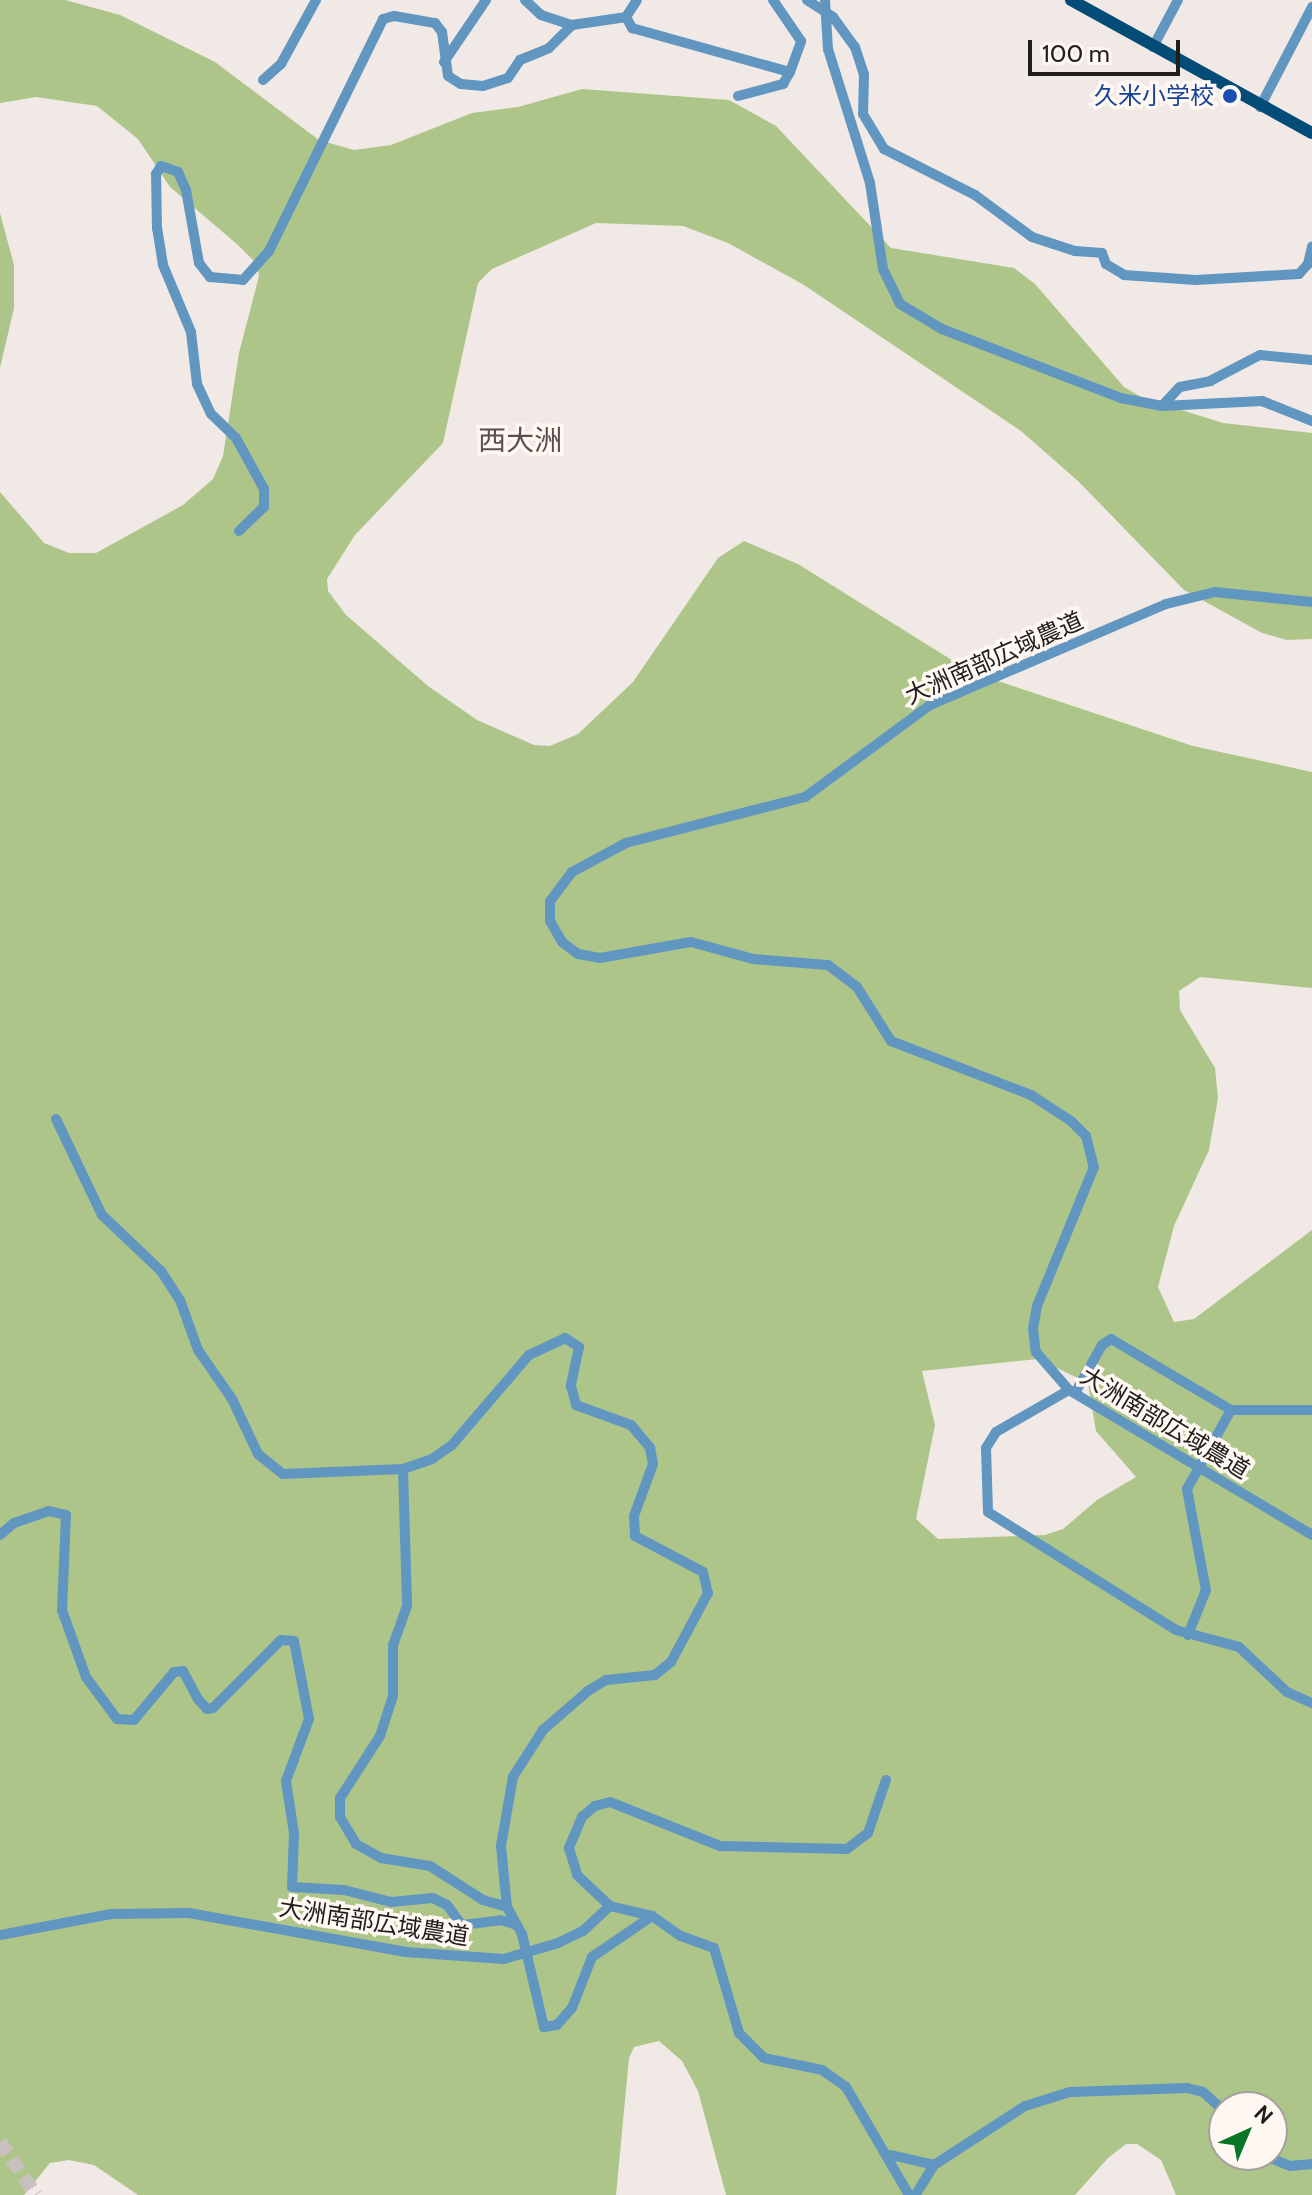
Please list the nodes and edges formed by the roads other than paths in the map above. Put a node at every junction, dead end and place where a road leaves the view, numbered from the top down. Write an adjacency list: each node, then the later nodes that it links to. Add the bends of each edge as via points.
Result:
1 (316, 0): 16 (street, via 281,64)
2 (486, 0): 14 (street)
3 (525, 0): 12 (street, via 541,15)
4 (637, 0): 11 (street)
5 (773, 0): 15 (street, via 801,41)
6 (807, 0): 9 (street)
7 (1071, 0): 13 (main road)
8 (1178, 0): 13 (street)
9 (824, 5): 20 (street, via 855,47 864,74 863,114 884,149 975,195 1032,237 1075,251 1102,253 1106,264 1124,275 1196,280 1299,274); 22 (street, via 828,49 878,215 883,269 900,304 942,329 1121,398)
10 (1312, 7): 18 (street)
11 (626, 17): 12 (street); 15 (street, via 632,28)
12 (572, 25): 14 (street, via 549,48 520,60 508,78 496,82 461,84 448,76)
13 (1153, 47): 18 (main road)
14 (444, 62): 24 (street, via 442,32 435,23 383,19 269,251 243,280 210,277 191,238 186,190 178,172 161,166 156,174 163,265 191,332 197,384 211,414 236,438 264,489 264,507)
15 (790, 72): 17 (street, via 783,84)
16 (263, 80)
17 (738, 96)
18 (1260, 107): 19 (main road)
19 (1312, 133)
20 (1312, 246)
21 (1312, 360): 22 (street, via 1260,355 1210,381 1180,387)
22 (1162, 406): 23 (street, via 1262,401)
23 (1312, 421)
24 (239, 531)
25 (1312, 602): 27 (street, 大洲南部広域農道, via 1215,592 1166,604 930,705 805,797 626,843 572,872 550,901 550,921 562,942 578,954 600,958 691,942 753,959 828,965 857,987 891,1041 1031,1095 1071,1121 1086,1136 1094,1167 1046,1280 1033,1329 1036,1352)
26 (56, 1119): 31 (street, via 102,1215 161,1271 180,1300 198,1350 272,1469 304,1475)
27 (1072, 1392): 28 (street, via 1111,1339); 30 (street, 大洲南部広域農道); 34 (street, via 996,1432 986,1448 988,1512)
28 (1231, 1410): 29 (street); 30 (street)
29 (1312, 1410)
30 (1197, 1466): 33 (street, 大洲南部広域農道); 34 (street, via 1187,1505 1206,1590)
31 (403, 1469): 38 (street, via 407,1606 393,1645 393,1696 380,1736 340,1798 340,1817 356,1844 381,1858 430,1866 483,1900); 38 (street, via 452,1445 529,1355 549,1343 571,1340 579,1347 571,1386 576,1405 631,1425 650,1448 653,1464 634,1516 635,1536 703,1572 708,1581 708,1593 671,1662 655,1675 606,1680 588,1691 527,1751 505,1804 501,1846)
32 (0, 1535): 40 (street, via 14,1523 49,1511 66,1515 62,1610 86,1677 117,1719 134,1720 174,1672 183,1671 198,1699 213,1708 281,1640 294,1641 309,1719 286,1781 294,1833 292,1887 344,1890 391,1902 433,1898 447,1905 462,1925 500,1920)
33 (1312, 1535)
34 (1188, 1635): 35 (street, via 1239,1647 1287,1692)
35 (1312, 1703)
36 (886, 1780): 37 (street, via 868,1833 847,1849 720,1846 630,1807 610,1802 595,1806 582,1817 569,1848 577,1875)
37 (610, 1906): 39 (street); 42 (street, 大洲南部広域農道, via 583,1931)
38 (507, 1907): 40 (street)
39 (652, 1916): 42 (street, via 592,1957 572,2008 557,2025 544,2027 538,2017); 44 (street, via 681,1936 714,1948 731,2011 751,2048 764,2058 822,2070 836,2079)
40 (514, 1924): 42 (street)
41 (0, 1935): 42 (street, 大洲南部広域農道, via 111,1914 189,1913 405,1952 467,1959)
42 (525, 1956)
43 (1208, 2097): 46 (street, via 1187,2088 1070,2092 1025,2106)
44 (889, 2154): 46 (street); 48 (street)
45 (1312, 2164): 47 (street)
46 (934, 2165): 48 (street)
47 (1288, 2165)
48 (912, 2195)

